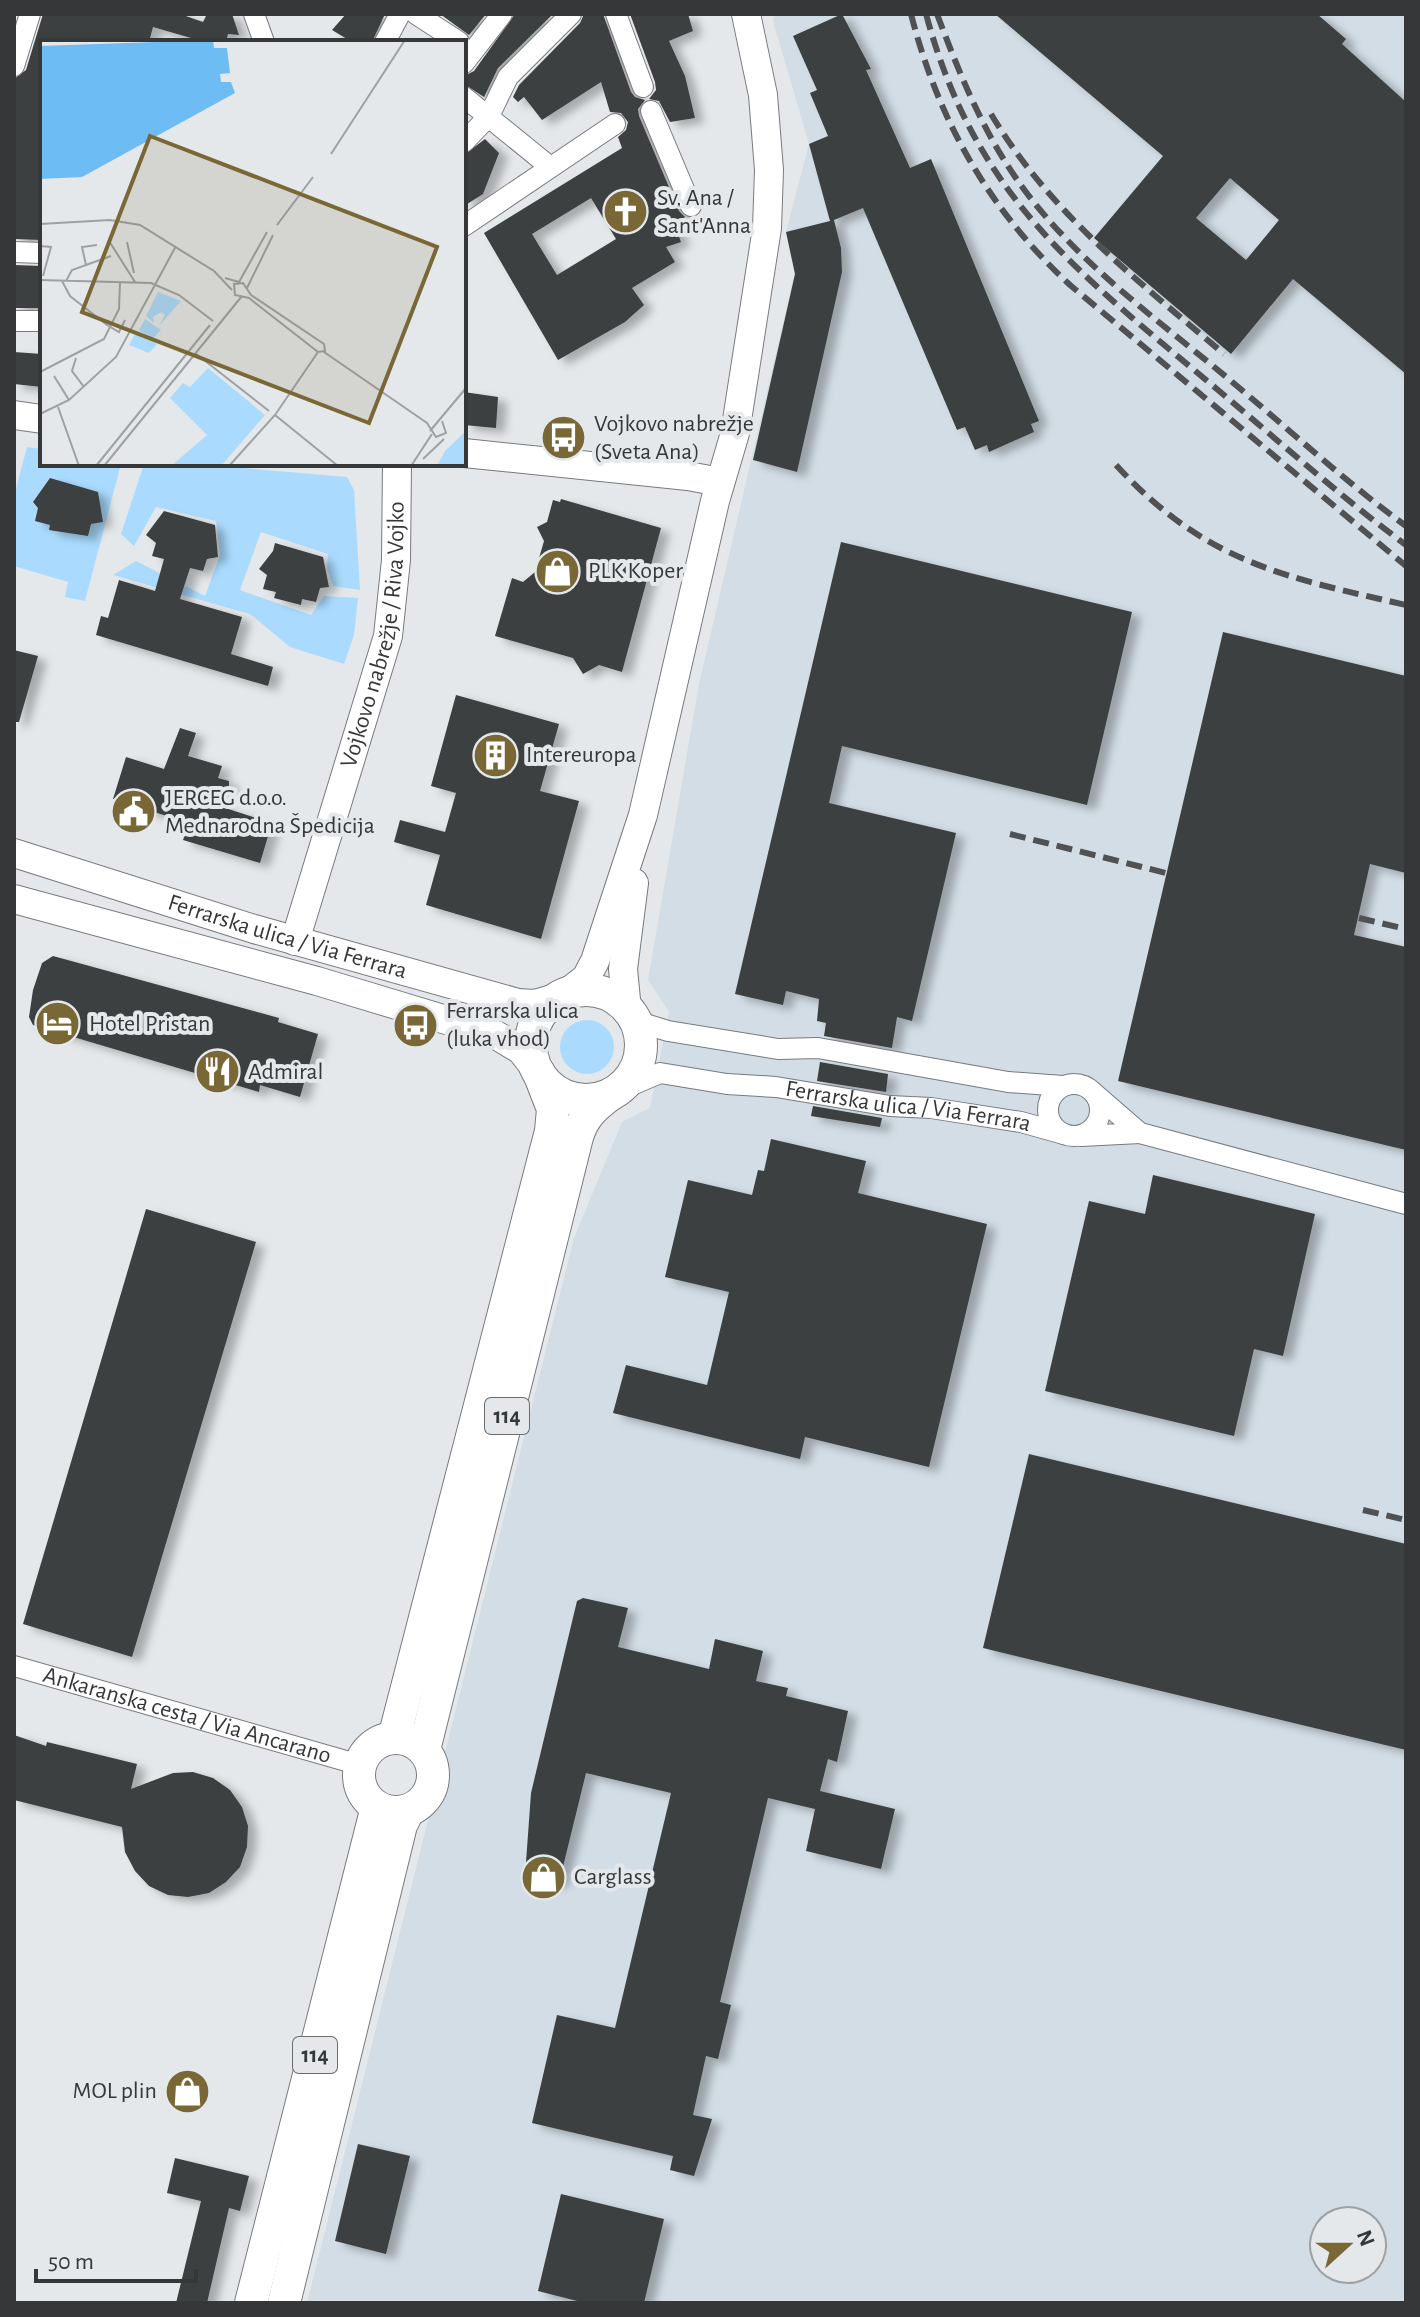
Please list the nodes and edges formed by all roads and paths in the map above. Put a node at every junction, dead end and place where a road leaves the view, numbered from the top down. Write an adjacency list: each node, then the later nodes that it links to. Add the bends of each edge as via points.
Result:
1 (30, 14): 13 (street)
2 (254, 14): 9 (street)
3 (400, 14): 10 (street)
4 (416, 14): 11 (street)
5 (502, 14): 12 (street)
6 (571, 14): 17 (street, via 508,77)
7 (616, 14): 14 (street)
8 (746, 14): 31 (street, via 768,137 767,228 735,433)
9 (263, 40)
10 (386, 40)
11 (451, 40)
12 (466, 49)
13 (14, 66)
14 (643, 87)
15 (466, 99): 17 (street)
16 (651, 111): 21 (street)
17 (489, 116): 19 (street); 20 (street)
18 (615, 124): 20 (street)
19 (466, 140)
20 (549, 166): 22 (street)
21 (691, 206)
22 (466, 225)
23 (14, 252): 24 (street)
24 (40, 253)
25 (14, 321): 26 (street)
26 (40, 321)
27 (14, 415): 28 (street)
28 (40, 419)
29 (466, 453): 31 (street)
30 (397, 466): 35 (street, Vojkovo nabrežje / Riva Vojko, via 388,636)
31 (720, 482): 32 (street)
32 (643, 815): 36 (street, via 595,961 586,978); 37 (street, via 623,969)
33 (14, 853): 35 (street, Ferrarska ulica / Via Ferrara)
34 (16, 907): 38 (street, Ferrarska ulica / Via Ferrara, via 317,981 496,1035 521,1050)
35 (295, 941): 36 (street, Ferrarska ulica / Via Ferrara, via 518,1003)
36 (563, 996): 37 (main road, via 589,990 607,994); 38 (main road, 114, via 542,1013 533,1029 531,1047)
37 (627, 1010): 39 (street, Ferrarska ulica / Via Ferrara, via 642,1023 668,1031); 40 (main road, 114, via 640,1035 640,1053 635,1070)
38 (539, 1073): 40 (main road, via 557,1092 574,1099); 46 (main road, 114, via 553,1109 551,1131)
39 (1063, 1086): 41 (street, via 1080,1085); 43 (street, via 1051,1098 1048,1115)
40 (611, 1094): 43 (street, Ferrarska ulica / Via Ferrara, via 660,1073 946,1110); 47 (main road, 114, via 581,1123)
41 (1095, 1094): 42 (street); 43 (street, via 1099,1119 1089,1132)
42 (1140, 1133): 43 (street, Ferrarska ulica / Via Ferrara); 44 (street)
43 (1072, 1135)
44 (1406, 1204)
45 (14, 1666): 48 (street, Ankaranska cesta / Via Ancarano)
46 (394, 1738): 47 (main road); 48 (main road, via 369,1749)
47 (424, 1750): 49 (main road, 114, via 432,1766 432,1785 423,1801)
48 (360, 1765): 49 (main road, via 360,1784)
49 (393, 1809): 50 (main road, 114); 51 (main road, 114, via 401,1825)
50 (251, 2303)
51 (284, 2303)

